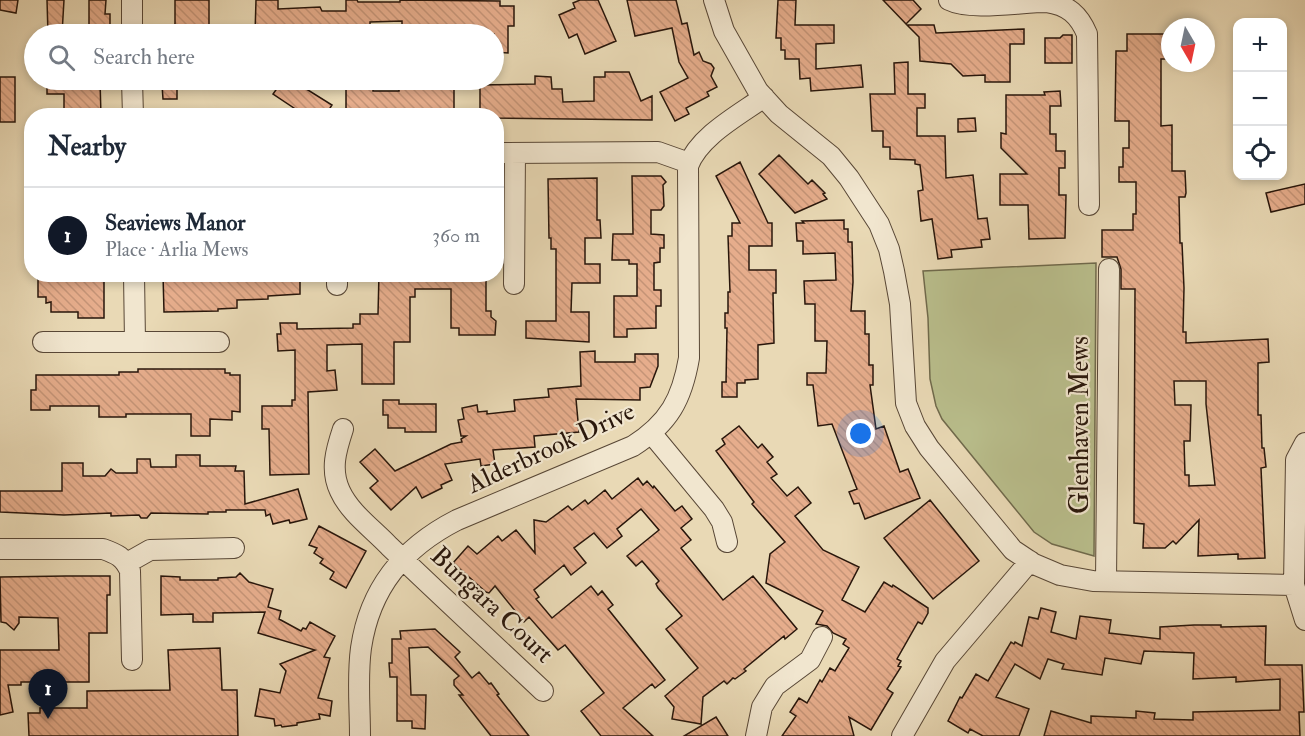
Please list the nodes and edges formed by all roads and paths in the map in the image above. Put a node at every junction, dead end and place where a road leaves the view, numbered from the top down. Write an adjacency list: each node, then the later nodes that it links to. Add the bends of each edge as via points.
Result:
1 (132, 0): 4 (street)
2 (714, 0): 6 (street, via 724,31)
3 (949, 0): 10 (street, via 972,5 1047,2 1065,6 1078,17 1087,34)
4 (132, 24)
5 (132, 90): 7 (street)
6 (764, 97): 9 (street, via 704,141); 24 (street, via 831,156 879,224 889,249 900,304 906,402 915,426 928,448 1013,550)
7 (133, 108)
8 (506, 153): 9 (street, via 658,152); 13 (street)
9 (689, 163): 18 (street, Alderbrook Drive, via 688,358 678,400)
10 (1089, 205)
11 (1109, 269): 26 (street, Glenhaven Mews)
12 (134, 282): 15 (street)
13 (514, 284)
14 (43, 342): 15 (street)
15 (135, 342): 16 (street)
16 (219, 342)
17 (343, 429): 23 (street, Bungara Court, via 334,461 340,492)
18 (652, 434): 20 (street, via 714,509); 23 (street, Alderbrook Drive, via 610,456 457,520 419,543)
19 (1305, 443): 27 (street, via 1296,460)
20 (727, 542)
21 (234, 548): 25 (street, via 150,550)
22 (0, 549): 25 (street, via 103,549 118,554)
23 (403, 559): 31 (street, Bungara Court); 33 (street, Alderbrook Drive, via 387,578 366,623 361,649)
24 (1030, 561): 26 (street, via 1060,575); 32 (street, via 945,661)
25 (127, 563): 30 (street)
26 (1106, 581): 27 (street)
27 (1294, 585): 28 (street)
28 (1305, 620)
29 (822, 637): 34 (street, via 810,660 775,686 762,706)
30 (132, 660)
31 (543, 691)
32 (906, 735)
33 (360, 736)
34 (756, 736)

